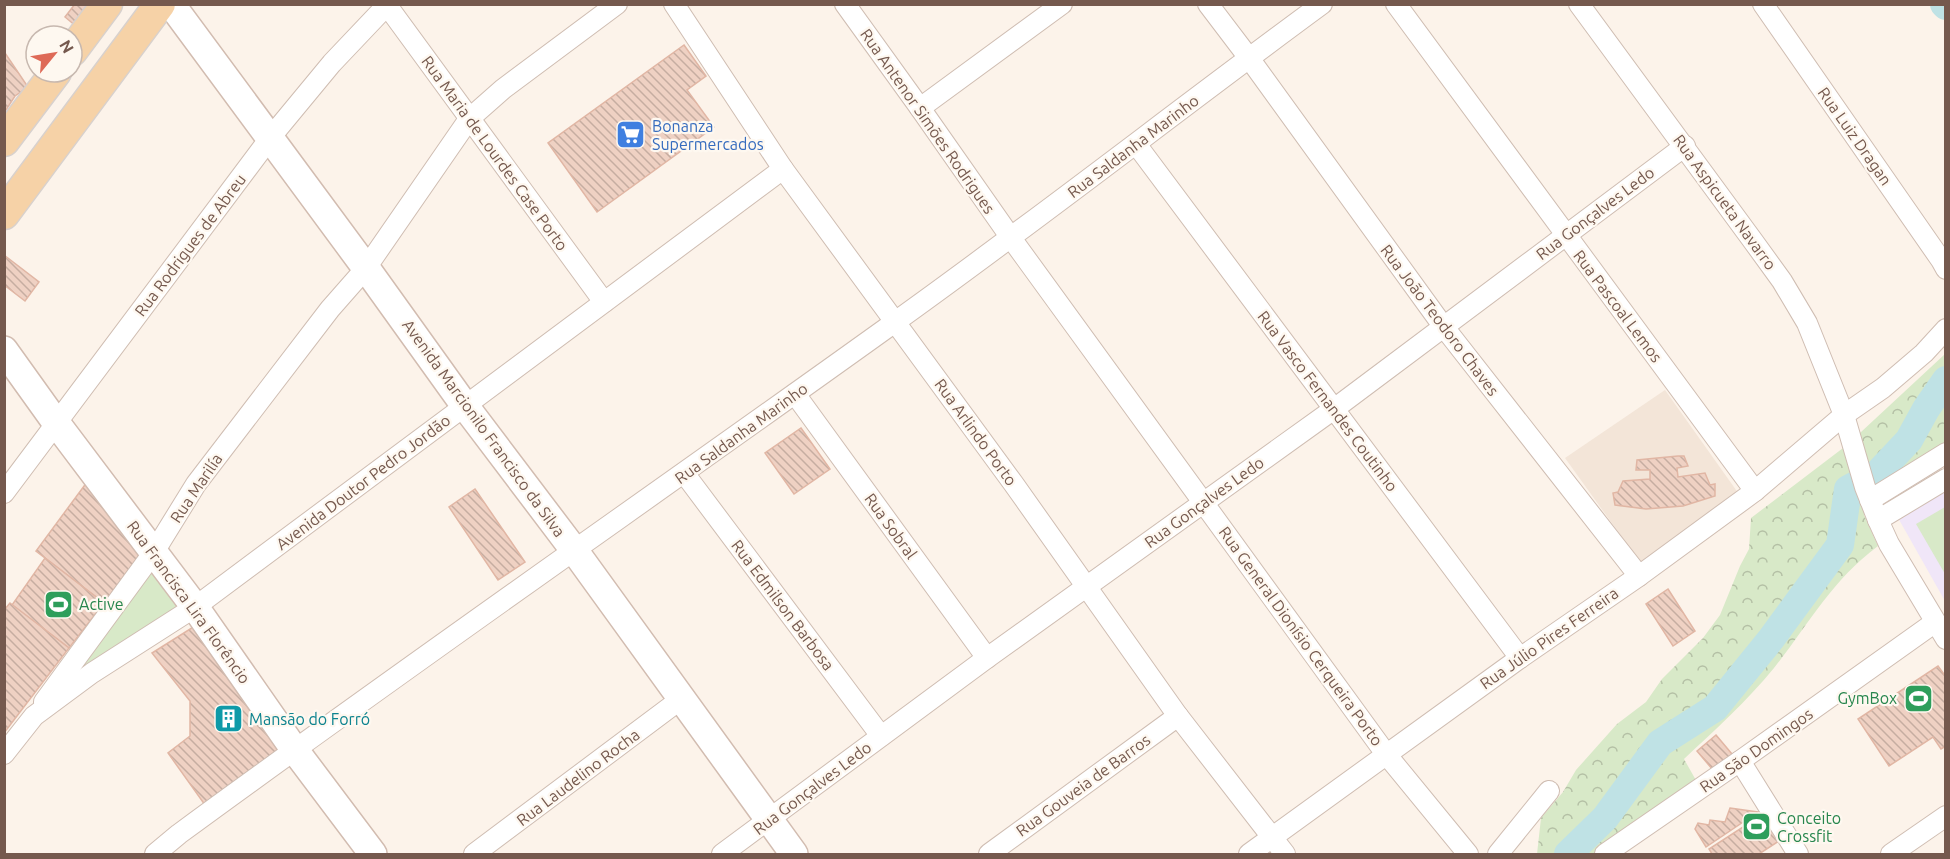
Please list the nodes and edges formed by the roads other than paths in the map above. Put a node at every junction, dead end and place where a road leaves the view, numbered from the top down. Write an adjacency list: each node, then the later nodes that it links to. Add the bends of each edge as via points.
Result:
1 (107, 4): 14 (main road)
2 (160, 4): 24 (main road)
3 (171, 4): 19 (street, Avenida Marcionilo Francisco da Silva)
4 (617, 4): 18 (street, Rua Marilía)
5 (674, 4): 23 (street, Rua Arlindo Porto)
6 (845, 4): 17 (street, Rua Antenor Simões Rodrigues)
7 (1062, 4): 17 (street)
8 (1208, 4): 15 (street, Rua João Teodoro Chaves)
9 (1322, 4): 15 (street, Rua Saldanha Marinho)
10 (1396, 4): 25 (street, Rua Pascoal Lemos)
11 (1579, 4): 22 (street, Rua Aspicueta Navarro)
12 (1763, 4): 28 (street, Rua Luiz Dragan)
13 (387, 5): 18 (street, Rua Maria de Lourdes Case Porto); 19 (street, Rua Rodrigues de Abreu)
14 (84, 35)
15 (1249, 58): 21 (street, Rua Saldanha Marinho); 31 (street, Rua João Teodoro Chaves)
16 (47, 84): 20 (main road)
17 (920, 108): 26 (street, Rua Antenor Simões Rodrigues)
18 (469, 119): 27 (street, Rua Marilía); 29 (street, Rua Maria de Lourdes Case Porto)
19 (270, 138): 27 (street, Avenida Marcionilo Francisco da Silva); 38 (street, Rua Rodrigues de Abreu)
20 (4, 141)
21 (1136, 144): 26 (street, Rua Saldanha Marinho); 36 (street, Rua Vasco Fernandes Coutinho)
22 (1685, 146): 25 (street, Rua Gonçalves Ledo); 37 (street, Rua Aspicueta Navarro, via 1808,323)
23 (783, 169): 29 (street, Avenida Doutor Pedro Jordão); 30 (street, Rua Arlindo Porto)
24 (4, 214)
25 (1565, 236): 31 (street, Rua Gonçalves Ledo); 43 (street, Rua Pascoal Lemos)
26 (1011, 238): 30 (street, Rua Saldanha Marinho); 45 (street, Rua General Dionísio Cerqueira Porto)
27 (366, 267): 35 (street, Avenida Marcionilo Francisco da Silva); 48 (street, Rua Marilía, via 288,361 196,484)
28 (1946, 269)
29 (604, 302): 35 (street, Avenida Doutor Pedro Jordão)
30 (896, 322): 34 (street, Rua Saldanha Marinho); 50 (street, Rua Arlindo Porto)
31 (1443, 326): 36 (street, Rua Gonçalves Ledo); 49 (street, Rua João Teodoro Chaves)
32 (1946, 329): 37 (street, via 1883,388)
33 (4, 350): 38 (street, Rua Francisca Lira Florêncio)
34 (795, 394): 40 (street, Rua Saldanha Marinho); 55 (street, Rua Sobral)
35 (465, 406): 47 (street, Avenida Marcionilo Francisco da Silva); 51 (street, Avenida Doutor Pedro Jordão)
36 (1334, 409): 45 (street, Rua Gonçalves Ledo); 54 (street, Rua Vasco Fernandes Coutinho)
37 (1844, 415): 42 (street, Rua Aspicueta Navarro); 43 (street, Rua Júlio Pires Ferreira)
38 (57, 424): 44 (street, Rua Rodrigues de Abreu); 48 (street, Rua Francisca Lira Florêncio)
39 (1946, 453): 42 (street)
40 (684, 473): 47 (street, Rua Saldanha Marinho); 59 (street, Rua Edmilson Barbosa)
41 (1946, 479): 46 (street)
42 (1865, 488): 46 (street, Rua Aspicueta Navarro)
43 (1755, 491): 49 (street, Rua Júlio Pires Ferreira)
44 (4, 493)
45 (1204, 501): 50 (street, Rua Gonçalves Ledo); 62 (street, Rua General Dionísio Cerqueira Porto)
46 (1878, 520): 52 (street, Rua Aspicueta Navarro)
47 (574, 550): 56 (street, Avenida Marcionilo Francisco da Silva); 60 (street, Rua Saldanha Marinho)
48 (154, 552): 51 (street, Rua Francisca Lira Florêncio); 57 (street, Rua Marilía)
49 (1639, 576): 54 (street, Rua Júlio Pires Ferreira)
50 (1086, 587): 55 (street, Rua Gonçalves Ledo); 58 (street, Rua Arlindo Porto)
51 (195, 607): 57 (street, Avenida Doutor Pedro Jordão, via 92,673); 60 (street, Rua Francisca Lira Florêncio)
52 (1934, 623): 53 (street, Rua Aspicueta Navarro); 63 (street, Rua São Domingos)
53 (1946, 639)
54 (1520, 657): 62 (street, Rua Júlio Pires Ferreira)
55 (987, 658): 59 (street, Rua Gonçalves Ledo)
56 (681, 699): 66 (street, Avenida Marcionilo Francisco da Silva); 70 (street, Rua Laudelino Rocha)
57 (34, 716): 61 (street, Avenida Doutor Pedro Jordão)
58 (1178, 716): 67 (street, Rua Arlindo Porto); 73 (street, Rua Gouveia de Barros)
59 (881, 736): 66 (street, Rua Gonçalves Ledo)
60 (294, 749): 68 (street, Rua Saldanha Marinho); 69 (street, Rua Francisca Lira Florêncio)
61 (4, 754)
62 (1386, 754): 67 (street, Rua Júlio Pires Ferreira); 76 (street, Rua General Dionísio Cerqueira Porto)
63 (1740, 761): 78 (street, Rua São Domingos); 79 (street)
64 (1549, 791): 77 (street)
65 (1946, 816): 80 (street)
66 (769, 820): 71 (street, Rua Gonçalves Ledo); 72 (street, Avenida Marcionilo Francisco da Silva)
67 (1273, 837): 74 (street, Rua Júlio Pires Ferreira); 75 (street, Rua Arlindo Porto)
68 (155, 855)
69 (373, 855)
70 (474, 855)
71 (722, 855)
72 (794, 855)
73 (989, 855)
74 (1249, 855)
75 (1285, 855)
76 (1468, 855)
77 (1498, 855)
78 (1605, 855)
79 (1798, 855)
80 (1891, 855)

